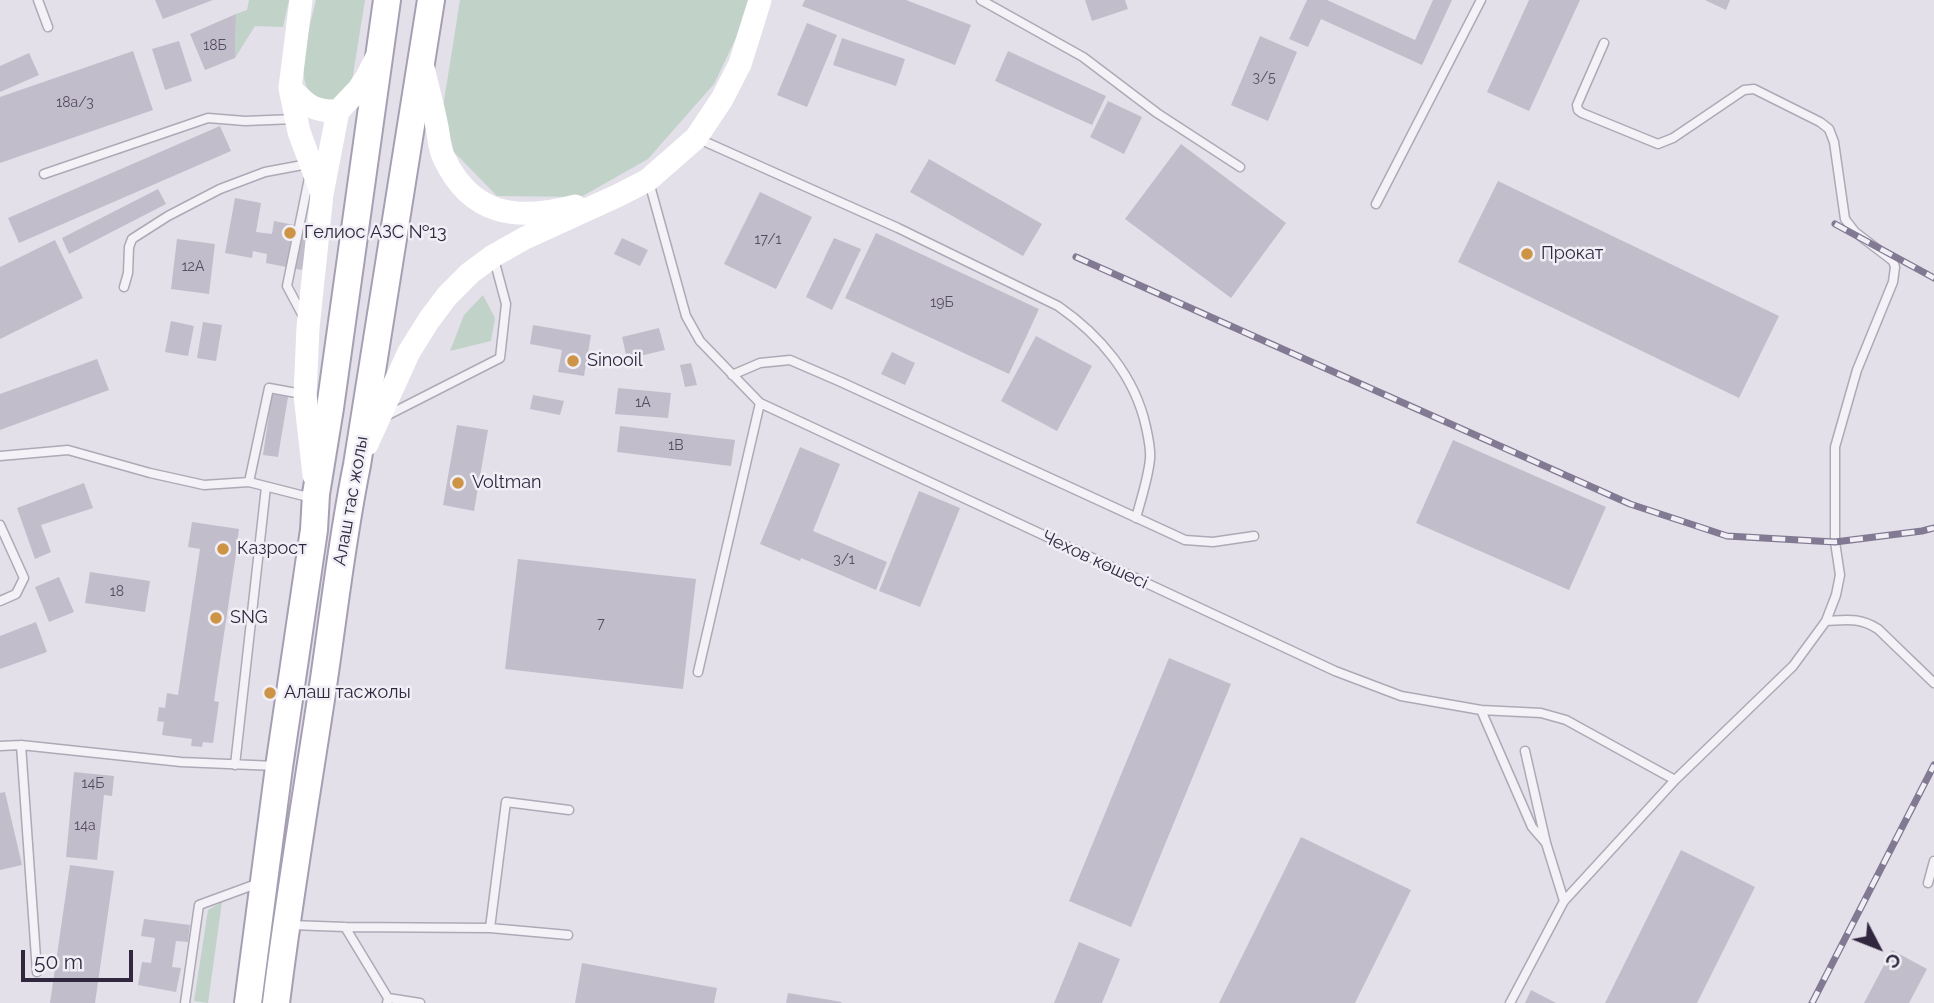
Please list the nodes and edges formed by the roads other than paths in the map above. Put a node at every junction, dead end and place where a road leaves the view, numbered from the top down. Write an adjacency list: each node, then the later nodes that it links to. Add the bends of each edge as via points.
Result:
1 (38, 0): 8 (lane)
2 (301, 0): 12 (main road)
3 (387, 0): 10 (main road, Алаш тас жолы)
4 (431, 0): 11 (main road, Алаш тас жолы)
5 (760, 0): 15 (main road, via 740,64)
6 (981, 0): 17 (lane, via 1083,57)
7 (1480, 0): 22 (lane)
8 (48, 27)
9 (1604, 44): 42 (lane, via 1578,110 1658,144 1748,88 1820,122 1834,142 1845,219 1895,267 1835,447 1835,541 1840,575)
10 (381, 47): 13 (main road, via 368,77); 29 (main road, Алаш тас жолы)
11 (421, 59): 21 (main road, via 442,156 472,197 510,213 533,215); 32 (main road, Алаш тас жолы)
12 (290, 88): 13 (main road, via 308,105); 14 (main road)
13 (338, 111): 20 (main road)
14 (295, 119): 16 (main road); 18 (lane, via 208,118)
15 (696, 138): 19 (main road); 36 (lane, via 898,228 1058,306 1079,321 1131,383 1143,413 1150,460)
16 (312, 164): 20 (main road); 24 (lane, via 265,172 220,189 132,239); 25 (lane, via 287,286)
17 (1240, 167)
18 (44, 174)
19 (648, 180): 21 (main road); 26 (lane, Чехов көшесі, via 686,316 700,341)
20 (322, 194): 25 (main road)
21 (619, 195): 23 (main road)
22 (1376, 204)
23 (493, 256): 30 (main road, via 447,296 429,320); 30 (lane, via 506,304 500,358)
24 (124, 287)
25 (309, 328): 27 (main road)
26 (732, 375): 28 (lane, Чехов көшесі); 36 (lane, via 760,363 789,360)
27 (305, 395): 33 (lane, via 269,388); 35 (main road)
28 (760, 403): 43 (lane); 46 (lane, Чехов көшесі, via 1335,671 1401,696)
29 (330, 408): 35 (main road, Алаш тас жолы); 37 (main road, via 343,442 333,501 340,517)
30 (377, 420): 32 (main road)
31 (0, 456): 33 (lane, via 68,450 204,485)
32 (357, 465): 37 (main road, Алаш тас жолы)
33 (249, 482): 34 (lane)
34 (266, 487): 35 (lane); 50 (lane)
35 (315, 496): 39 (main road, Алаш тас жолы)
36 (1136, 518): 40 (lane, via 1185,540 1213,542)
37 (346, 519): 45 (main road, Алаш тас жолы)
38 (0, 525): 41 (lane, via 24,578 16,594)
39 (314, 530): 45 (main road, via 330,541 314,656 315,673); 51 (main road, Алаш тас жолы)
40 (1255, 536)
41 (0, 601)
42 (1826, 621): 44 (lane, via 1868,623); 52 (lane, via 1793,666)
43 (698, 672)
44 (1934, 683)
45 (323, 684): 59 (main road, Алаш тас жолы)
46 (1481, 710): 52 (lane, Чехов көшесі, via 1541,713 1566,720); 54 (lane, via 1532,827)
47 (21, 745): 48 (lane); 50 (lane); 63 (lane)
48 (0, 746)
49 (1525, 751): 54 (lane)
50 (235, 765): 51 (lane)
51 (279, 766): 56 (main road, Алаш тас жолы)
52 (1675, 780): 58 (lane)
53 (569, 810): 61 (lane, via 506,802)
54 (1546, 843): 58 (lane)
55 (1934, 861): 57 (lane)
56 (265, 881): 65 (lane, via 199,905); 66 (main road, Алаш тас жолы)
57 (1928, 883)
58 (1564, 901): 69 (lane)
59 (285, 924): 60 (lane); 67 (main road, Алаш тас жолы)
60 (345, 927): 61 (lane); 64 (lane)
61 (490, 928): 62 (lane)
62 (568, 935)
63 (37, 972)
64 (388, 1001): 68 (lane)
65 (185, 1003)
66 (248, 1003)
67 (276, 1003)
68 (420, 1003)
69 (1510, 1003)

